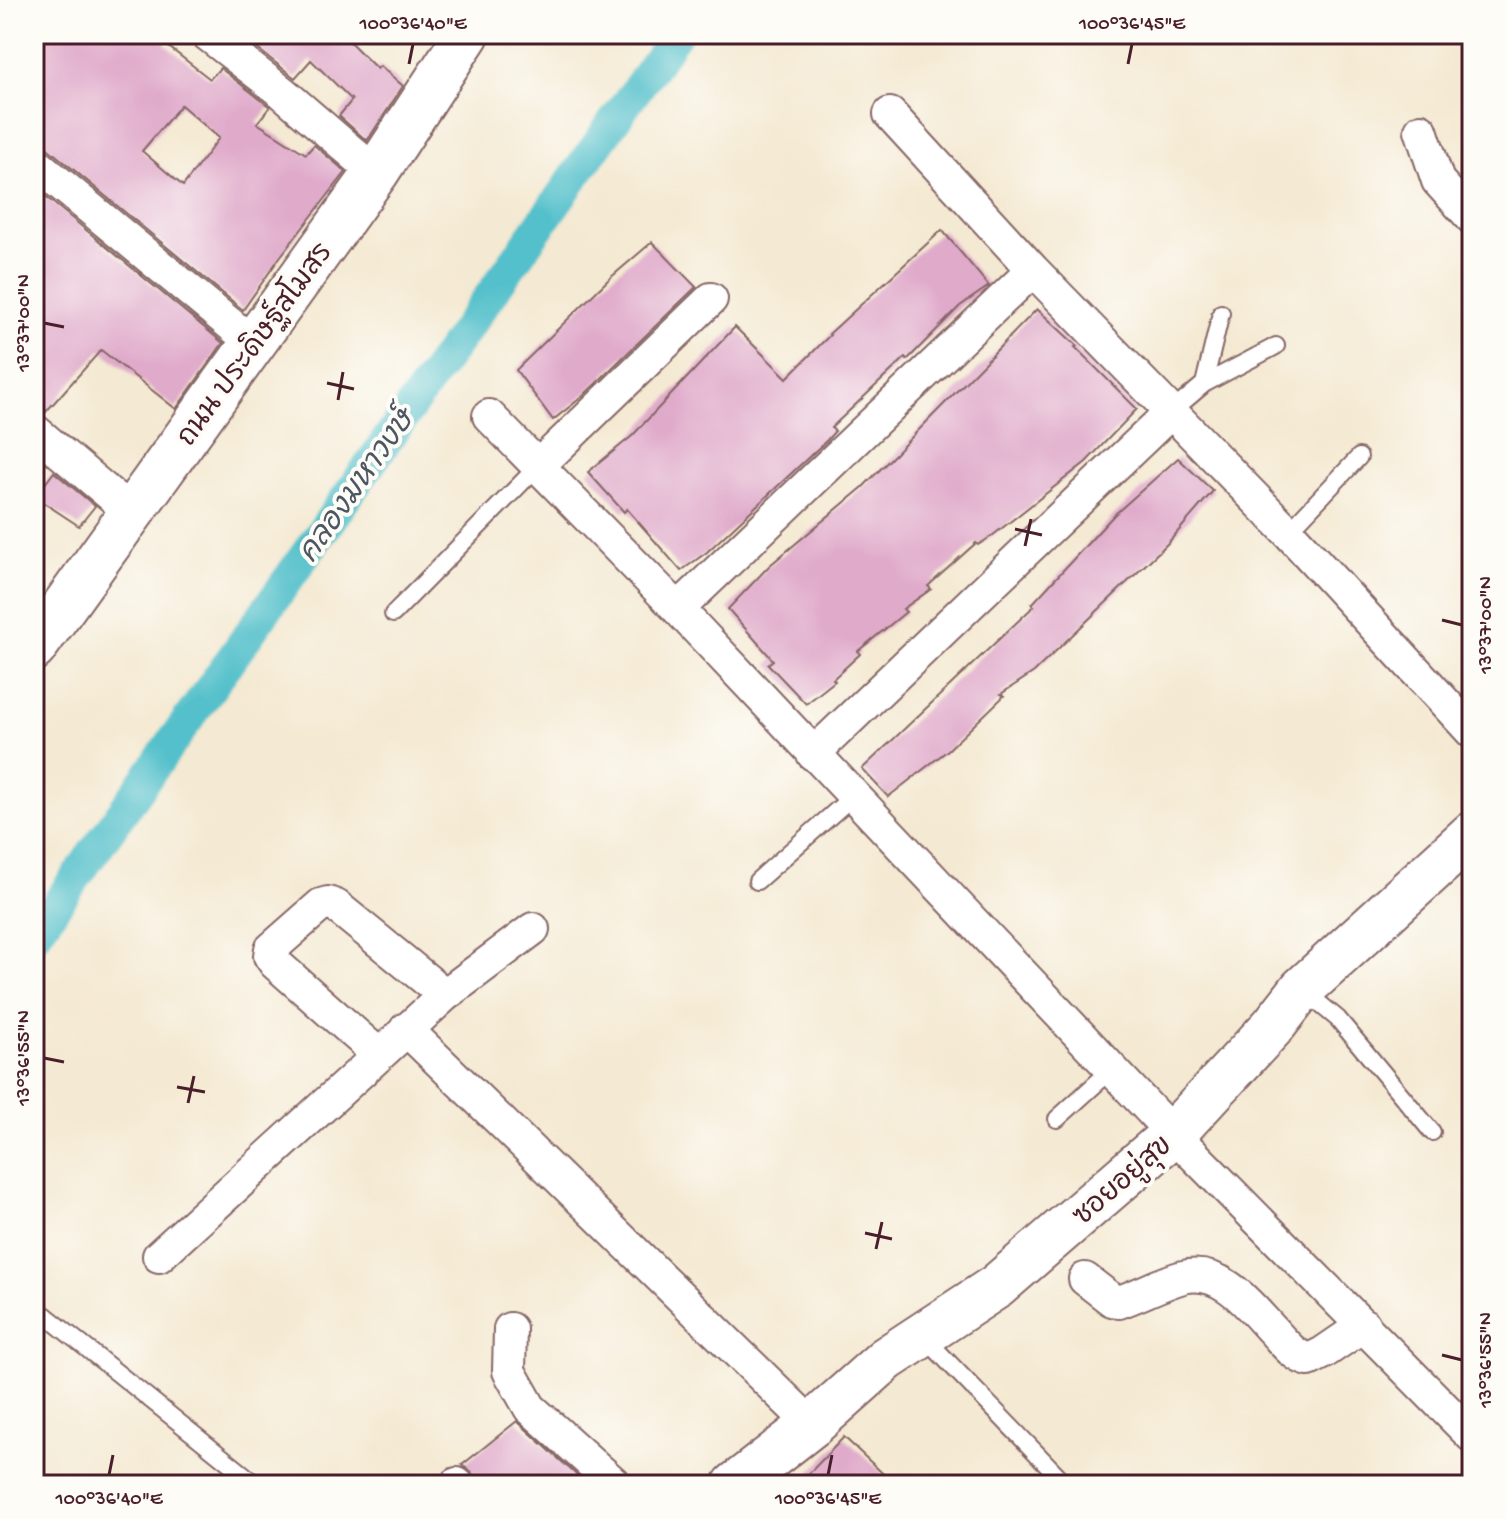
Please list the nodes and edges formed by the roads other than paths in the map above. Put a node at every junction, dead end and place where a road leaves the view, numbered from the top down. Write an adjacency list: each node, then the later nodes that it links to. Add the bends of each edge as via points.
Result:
1 (467, 34): 6 (street, ถนน ประดิษฐ์สโมสร)
2 (212, 35): 6 (street)
3 (890, 114): 8 (street)
4 (1421, 130): 7 (street, via 1438,181)
5 (34, 162): 11 (street)
6 (376, 173): 11 (street, ถนน ประดิษฐ์สโมสร)
7 (1472, 218)
8 (1033, 270): 14 (street); 21 (street)
9 (711, 299): 18 (street)
10 (1221, 313): 13 (lane)
11 (253, 343): 19 (street, ถนน ประดิษฐ์สโมสร)
12 (1276, 346): 13 (lane)
13 (1204, 384): 14 (lane)
14 (1171, 412): 20 (street); 25 (street)
15 (489, 416): 18 (street)
16 (34, 430): 19 (street)
17 (1359, 457): 20 (lane)
18 (538, 466): 21 (street); 22 (lane)
19 (131, 512): 23 (street, ถนน ประดิษฐ์สโมสร)
20 (1288, 532): 24 (street)
21 (678, 609): 25 (street)
22 (393, 614)
23 (34, 648)
24 (1472, 732)
25 (813, 754): 26 (street)
26 (853, 796): 28 (lane); 34 (street)
27 (1472, 834): 30 (street, ซอยอยู่สุข)
28 (757, 881)
29 (533, 929): 31 (street)
30 (1302, 989): 36 (lane, via 1338,1019); 37 (street, ซอยอยู่สุข)
31 (445, 995): 32 (street); 33 (street, via 328,903 271,949 275,963)
32 (406, 1029): 33 (street); 44 (street)
33 (378, 1054): 38 (street)
34 (1111, 1070): 35 (lane); 37 (street)
35 (1057, 1119)
36 (1432, 1132)
37 (1173, 1134): 41 (street); 43 (street, ซอยอยู่สุข, via 997,1286)
38 (159, 1256)
39 (1085, 1279): 41 (street, via 1119,1302 1183,1277 1219,1281 1309,1360)
40 (45, 1315): 47 (lane)
41 (1364, 1325): 45 (street)
42 (510, 1329): 48 (street, via 509,1371 530,1408)
43 (921, 1334): 44 (street, ซอยอยู่สุข); 49 (lane)
44 (812, 1425): 46 (street, ซอยอยู่สุข)
45 (1472, 1436)
46 (745, 1482)
47 (257, 1485)
48 (616, 1485)
49 (1067, 1485)

